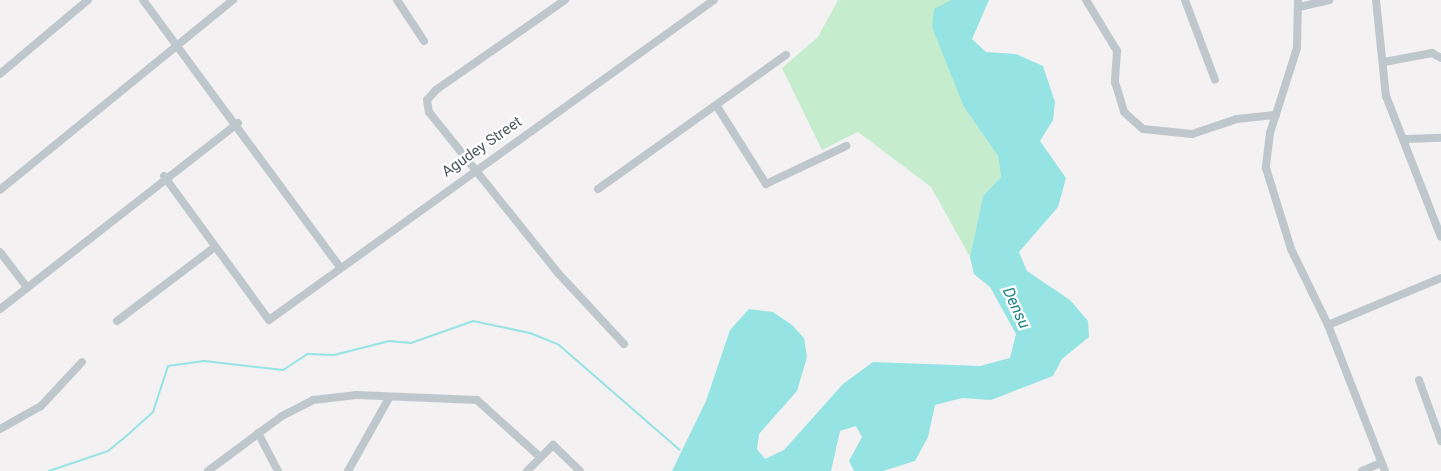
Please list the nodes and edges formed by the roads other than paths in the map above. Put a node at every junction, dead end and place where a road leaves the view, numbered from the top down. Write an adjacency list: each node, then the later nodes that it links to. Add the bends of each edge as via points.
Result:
1 (88, 0): 17 (street)
2 (143, 0): 13 (street)
3 (233, 0): 13 (street)
4 (397, 0): 12 (street)
5 (565, 0): 25 (street, via 427,100 429,112)
6 (714, 0): 25 (street, Agudey Street)
7 (1086, 0): 20 (street, via 1118,51 1115,82 1124,112 1143,129 1192,134 1237,118)
8 (1185, 0): 18 (street)
9 (1329, 0): 11 (street)
10 (1376, 0): 16 (street)
11 (1299, 3): 20 (street, via 1297,48)
12 (424, 41)
13 (180, 45): 21 (street); 28 (street)
14 (786, 55): 19 (street)
15 (1441, 58): 16 (street, via 1432,53)
16 (1384, 62): 23 (street, via 1386,96)
17 (0, 74)
18 (1215, 80)
19 (718, 108): 24 (street, via 766,184); 27 (street)
20 (1276, 115): 37 (street, via 1267,148 1271,194)
21 (238, 123): 26 (street); 32 (street)
22 (1441, 138): 23 (street)
23 (1407, 139): 29 (street)
24 (846, 146)
25 (473, 168): 32 (street, Agudey Street); 38 (street)
26 (164, 176): 30 (street); 34 (street)
27 (598, 189)
28 (0, 190)
29 (1441, 237)
30 (215, 247): 32 (street, Agudey Street, via 269,320); 36 (street)
31 (0, 252): 34 (street)
32 (339, 266)
33 (1441, 278): 37 (street)
34 (26, 286): 35 (street)
35 (0, 309)
36 (117, 321)
37 (1328, 325): 46 (street)
38 (624, 344)
39 (82, 362): 42 (street, via 41,406)
40 (1419, 380): 44 (street)
41 (389, 398): 43 (street, via 313,400); 45 (street, via 477,400); 49 (street)
42 (0, 429)
43 (258, 433): 47 (street); 48 (street)
44 (1441, 441)
45 (540, 457): 50 (street); 51 (street, via 554,445)
46 (1383, 467): 52 (street)
47 (208, 471)
48 (278, 471)
49 (348, 471)
50 (527, 471)
51 (580, 471)
52 (1362, 471)

